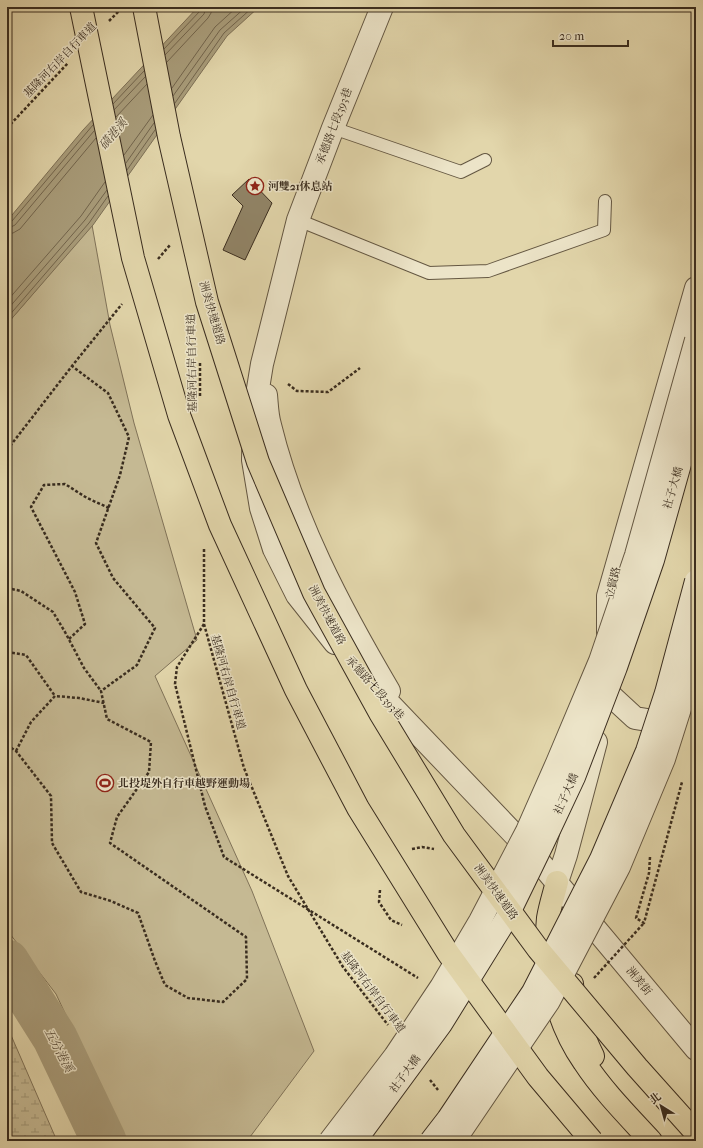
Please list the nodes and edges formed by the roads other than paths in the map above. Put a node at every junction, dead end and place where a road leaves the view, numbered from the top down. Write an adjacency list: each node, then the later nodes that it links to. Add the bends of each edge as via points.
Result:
1 (81, 7): 27 (highway, bridge, via 133,258 179,415 220,525 296,690 358,808 448,953 538,1077)
2 (144, 7): 22 (highway, 洲美快速道路, bridge, via 169,136 207,302 258,462 314,593 380,712 454,835 538,949)
3 (382, 7): 4 (street, 承德路七段393巷)
4 (333, 128): 5 (lane, via 461,172); 7 (street, 承德路七段393巷)
5 (485, 160)
6 (605, 201): 7 (lane, via 604,230 488,271 429,273)
7 (298, 220): 10 (street, 承德路七段393巷)
8 (696, 288): 15 (street, 立賢路, via 608,596)
9 (696, 340): 23 (street, bridge, via 636,555 600,661 528,831 441,987 395,1056)
10 (262, 364): 17 (street, 承德路七段393巷, via 269,424 289,491 314,550 363,646); 17 (street, 承德路七段393巷, via 254,413 253,460 261,508 274,548 297,595 364,677)
11 (696, 407): 24 (street, 社子大橋, bridge, via 650,567 616,667 565,797 506,918 441,1024)
12 (696, 581): 25 (street, bridge, via 666,693 647,751 601,859 533,992)
13 (696, 651): 26 (street, bridge, via 664,759 619,867 549,1001)
14 (696, 674): 16 (street)
15 (609, 694): 16 (street, via 635,718); 18 (street, 立賢路)
16 (672, 724): 19 (street, via 645,789)
17 (409, 725): 18 (street, 承德路七段393巷)
18 (557, 882): 19 (street, 承德路七段393巷); 21 (highway, via 548,917 552,991 566,1031 584,1062)
19 (582, 912): 20 (street, 洲美街); 21 (highway, via 572,940 570,968 580,1023 590,1051 606,1082)
20 (696, 1049)
21 (633, 1121): 28 (highway)
22 (696, 1133)
23 (330, 1141)
24 (355, 1141)
25 (431, 1141)
26 (454, 1141)
27 (592, 1141)
28 (651, 1141)

